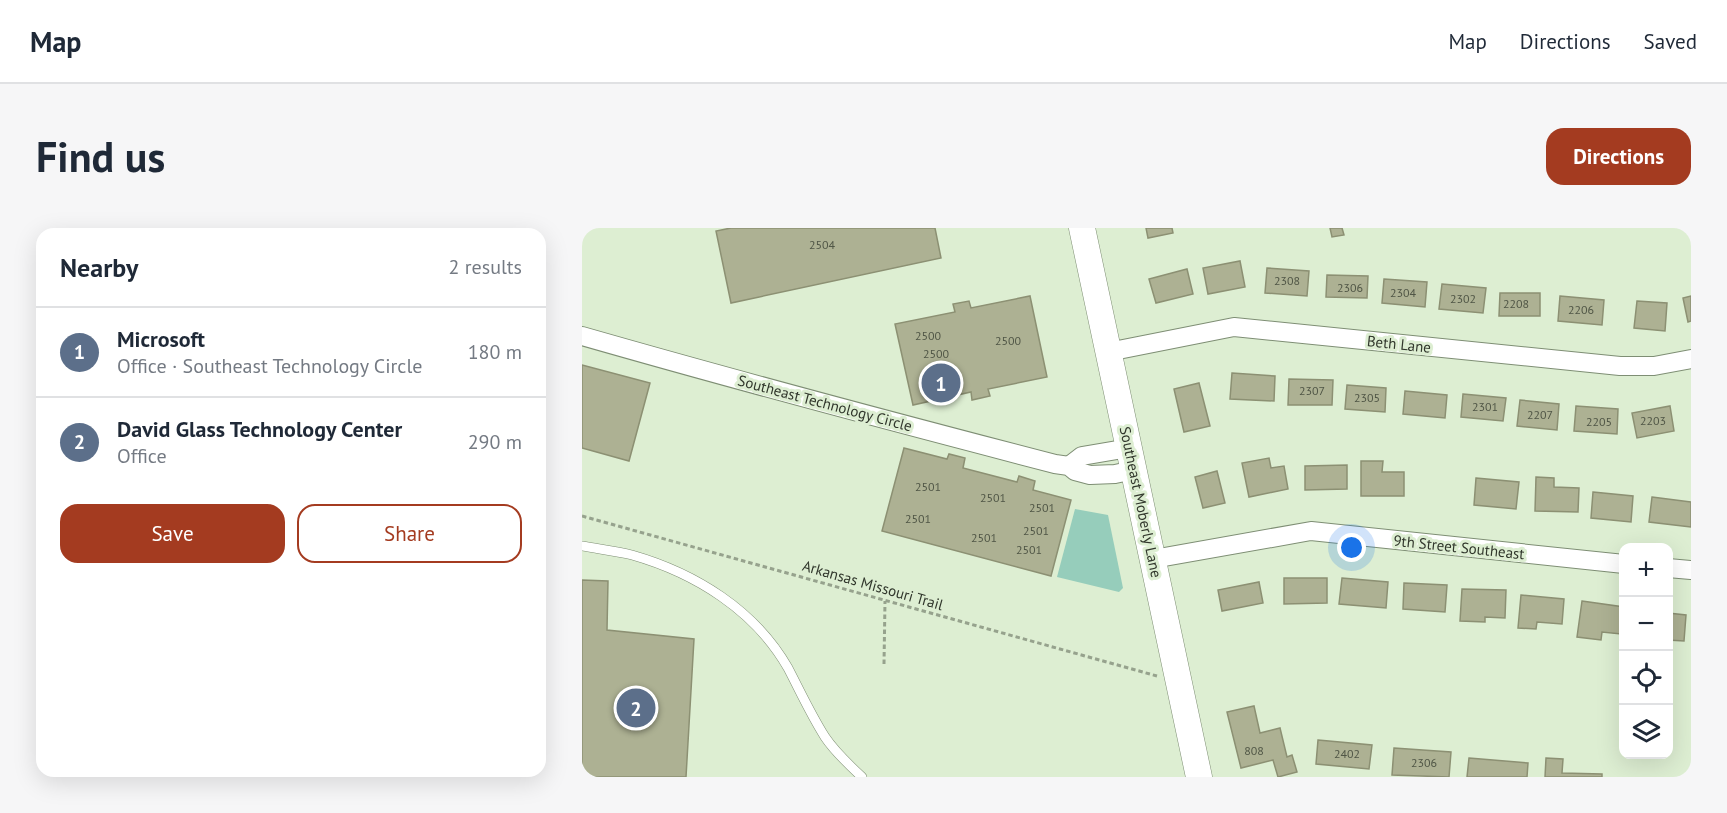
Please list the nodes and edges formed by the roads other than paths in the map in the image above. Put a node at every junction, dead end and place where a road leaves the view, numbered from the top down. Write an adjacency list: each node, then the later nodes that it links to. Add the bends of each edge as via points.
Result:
1 (1082, 228): 3 (street, Southeast Moberly Lane)
2 (582, 336): 5 (street, Southeast Technology Circle, via 1055,464 1069,466 1082,456)
3 (1108, 352): 4 (street, Beth Lane, via 1234,327 1620,366 1654,366); 5 (street, Southeast Moberly Lane)
4 (1691, 358)
5 (1132, 459): 7 (street, Southeast Moberly Lane)
6 (582, 546): 11 (lane, via 629,554 673,569 707,587 740,612 771,641 825,737)
7 (1153, 560): 8 (street, 9th Street Southeast, via 1311,531); 12 (street, Southeast Moberly Lane)
8 (1619, 564)
9 (1673, 568): 10 (street)
10 (1691, 570)
11 (862, 777)
12 (1199, 777)

